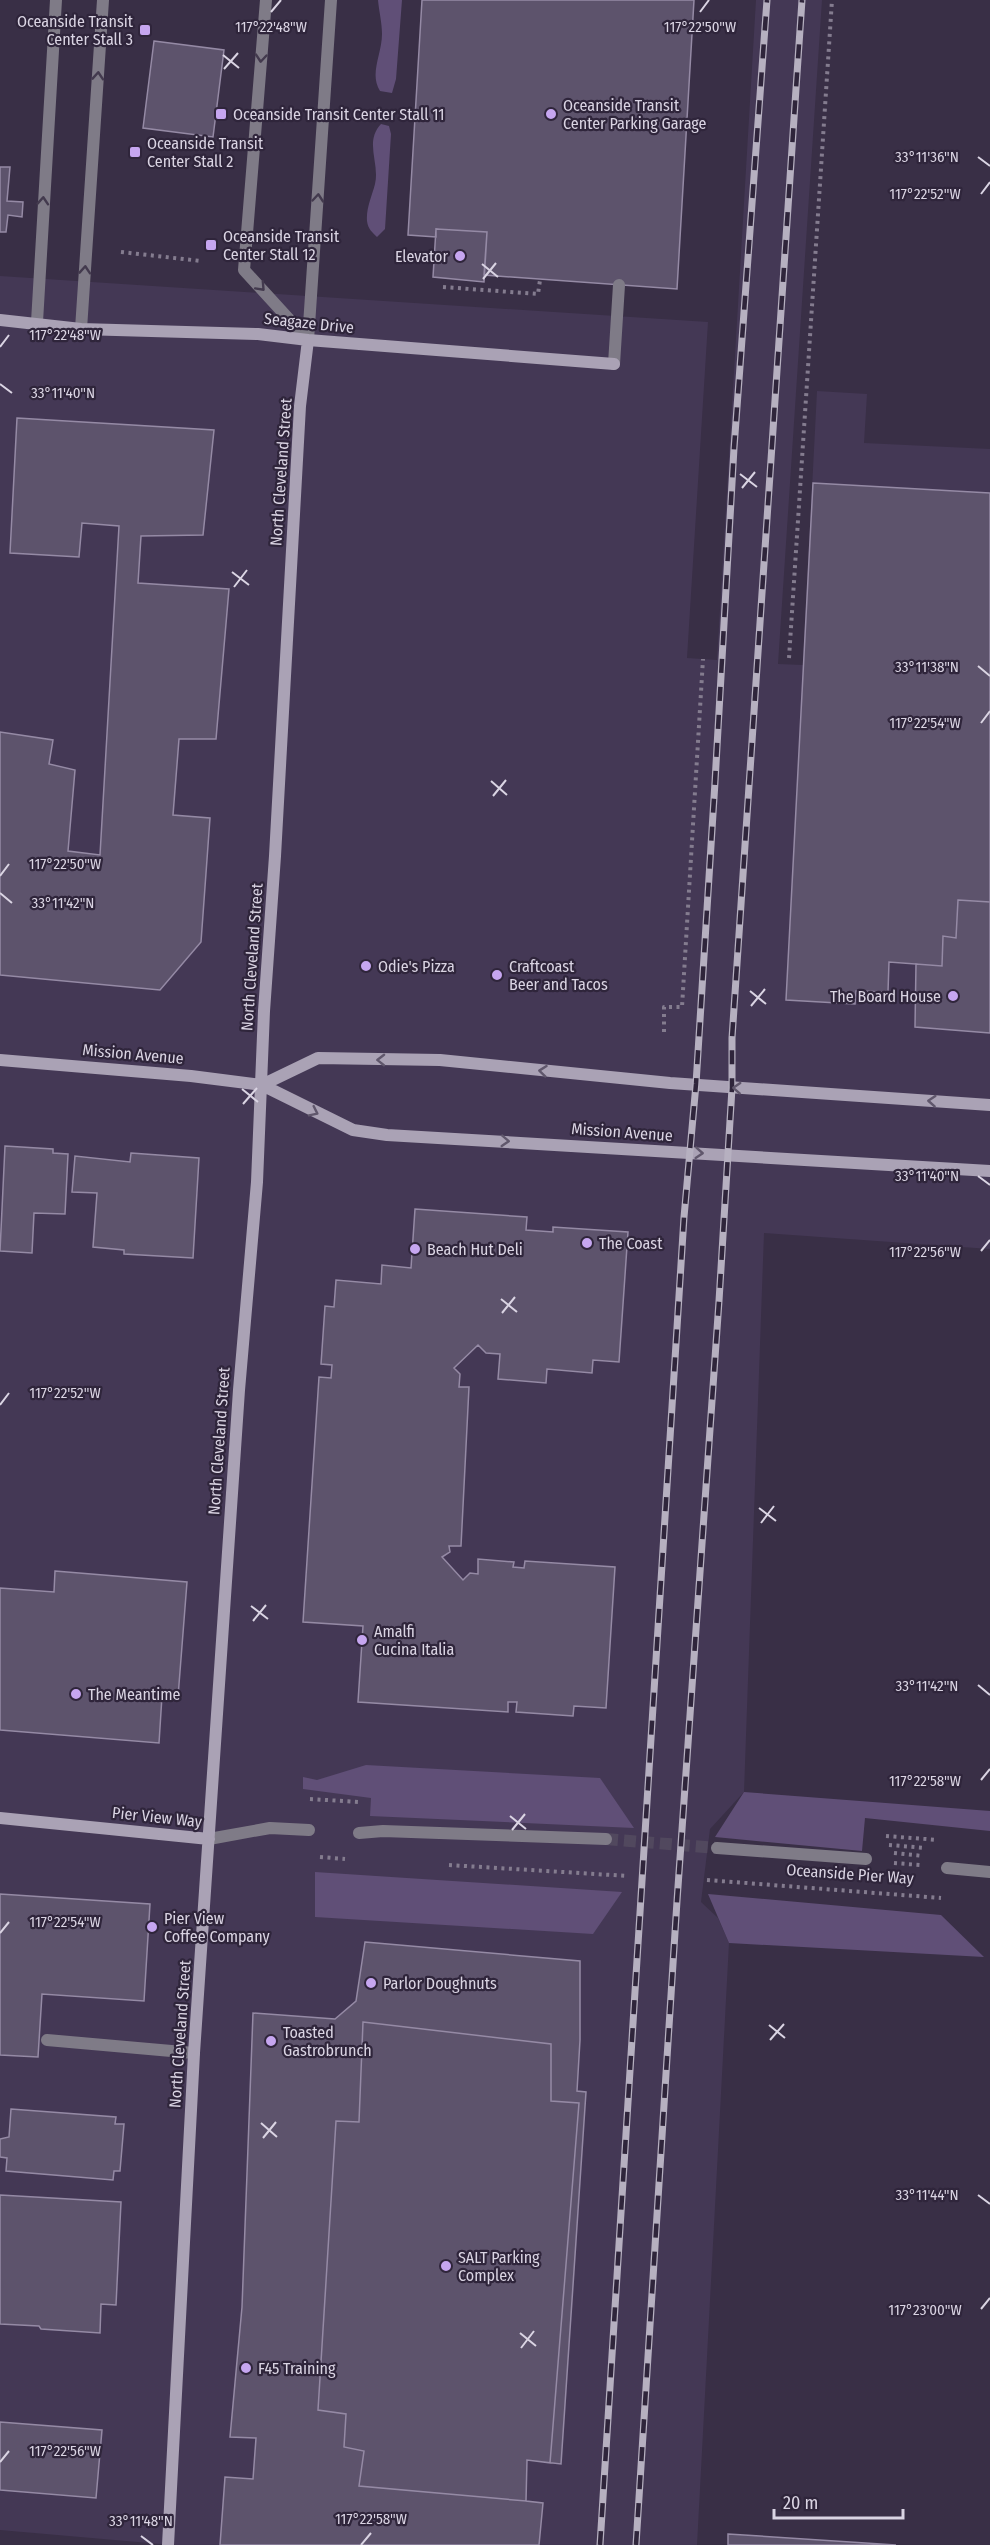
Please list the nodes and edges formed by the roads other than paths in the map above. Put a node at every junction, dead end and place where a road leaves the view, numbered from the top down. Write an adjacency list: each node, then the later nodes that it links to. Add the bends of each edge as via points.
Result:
1 (56, 0): 7 (street, one-way to 1)
2 (103, 0): 8 (street, one-way to 2)
3 (266, 0): 9 (street, one-way to 9, via 244,270)
4 (331, 0): 9 (street, one-way to 4)
5 (619, 285): 10 (street)
6 (0, 320): 7 (main road, Seagaze Drive)
7 (37, 322): 8 (main road, Seagaze Drive)
8 (81, 329): 9 (main road, Seagaze Drive, via 258,334)
9 (308, 340): 10 (main road, Seagaze Drive); 12 (main road, North Cleveland Street, via 300,406)
10 (614, 364)
11 (0, 1060): 12 (main road, Mission Avenue)
12 (262, 1085): 13 (main road, one-way to 12, via 670,1083 440,1060 318,1058); 14 (main road, Mission Avenue, one-way to 14, via 353,1130 387,1135); 18 (main road, North Cleveland Street)
13 (990, 1105)
14 (990, 1171)
15 (0, 1818): 18 (main road, Pier View Way)
16 (309, 1830): 18 (street, Pier View Way, via 270,1828)
17 (359, 1833): 19 (street)
18 (209, 1839): 25 (main road, North Cleveland Street)
19 (606, 1839)
20 (717, 1848): 21 (street, Oceanside Pier Way)
21 (866, 1859)
22 (947, 1868): 23 (street)
23 (990, 1872)
24 (47, 2040): 25 (street)
25 (194, 2053): 26 (main road, North Cleveland Street)
26 (168, 2545)

